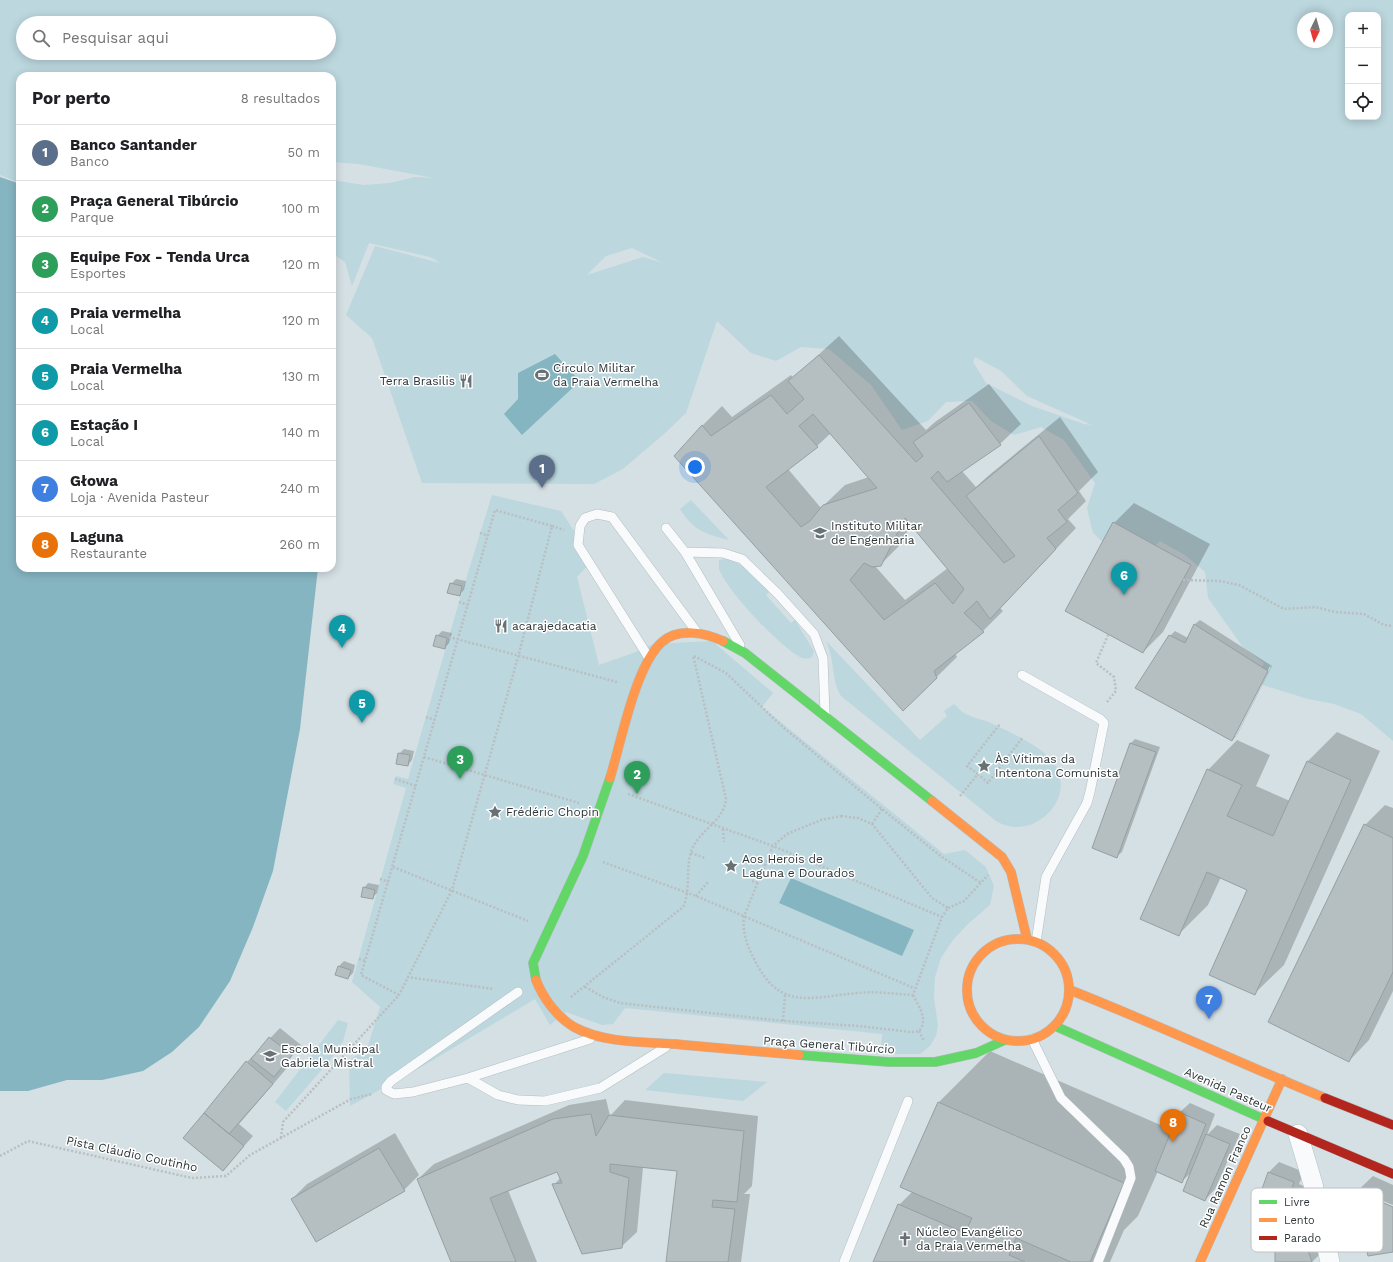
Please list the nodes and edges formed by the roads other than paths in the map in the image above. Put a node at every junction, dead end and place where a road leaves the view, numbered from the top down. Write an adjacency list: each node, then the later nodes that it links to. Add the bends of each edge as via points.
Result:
1 (666, 528): 2 (lane)
2 (685, 552): 4 (lane); 7 (lane, via 723,553 742,559 814,634 823,658)
3 (692, 633): 4 (street, Praça General Tibúrcio, via 722,639); 5 (street, Praça General Tibúrcio, via 671,636 657,647); 5 (lane, via 612,517 597,514 585,518 580,526 578,545)
4 (745, 653): 7 (street, Praça General Tibúrcio)
5 (650, 659): 12 (street, Praça General Tibúrcio, via 637,687 583,855 533,963 533,976 553,1010 564,1022)
6 (1022, 675): 8 (lane, via 1104,723 1087,803 1046,876)
7 (826, 718): 8 (street, Praça General Tibúrcio, via 1002,857 1011,872)
8 (1031, 940): 9 (street, via 1047,947 1060,961 1068,978); 14 (street, Praça General Tibúrcio, via 1010,939 993,945 979,956 970,970 966,987 969,1004 976,1020 989,1032)
9 (1070, 990): 11 (street, via 1065,1009); 17 (street, via 1139,1017)
10 (518, 992): 16 (lane, via 391,1081 386,1090 402,1094)
11 (1055, 1026): 13 (street, Praça General Tibúrcio); 19 (street, Avenida Pasteur)
12 (600, 1036): 15 (street, Praça General Tibúrcio); 16 (lane)
13 (1032, 1039): 14 (street, Praça General Tibúrcio); 26 (lane, via 1061,1098 1129,1167 1131,1178)
14 (1005, 1040): 15 (street, Praça General Tibúrcio, via 976,1053 935,1062 889,1062)
15 (670, 1044): 16 (lane, via 600,1088 546,1101 518,1100 498,1095)
16 (468, 1078)
17 (1282, 1080): 19 (street, Rua Ramon Franco); 20 (street)
18 (908, 1101): 25 (lane)
19 (1264, 1119): 21 (street, Avenida Pasteur); 27 (street, Rua Ramon Franco)
20 (1393, 1126)
21 (1298, 1134): 22 (street, Avenida Pasteur); 23 (street)
22 (1393, 1174)
23 (1314, 1188)
24 (1328, 1252): 28 (street)
25 (844, 1262)
26 (1098, 1262)
27 (1200, 1262)
28 (1330, 1262)

